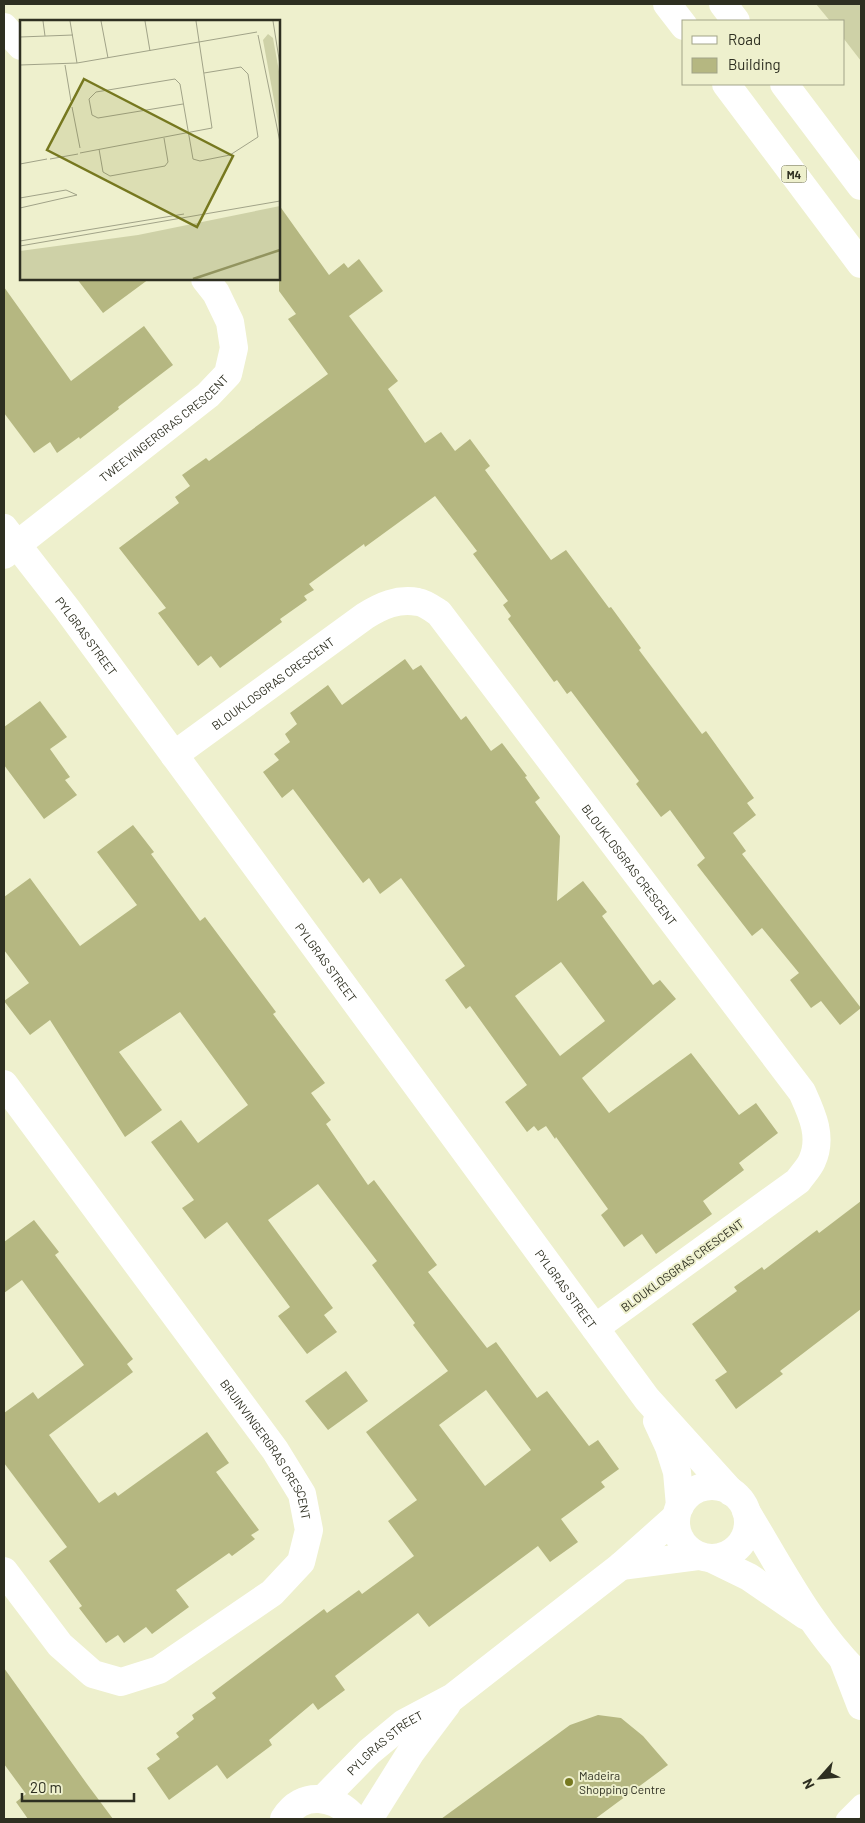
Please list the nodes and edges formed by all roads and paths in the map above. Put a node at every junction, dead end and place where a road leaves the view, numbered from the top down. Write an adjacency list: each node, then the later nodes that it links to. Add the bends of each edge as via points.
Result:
1 (667, 4): 4 (main road)
2 (723, 4): 3 (main road)
3 (735, 20)
4 (682, 23)
5 (4, 27): 6 (main road)
6 (20, 45)
7 (727, 85): 10 (main road, M4)
8 (785, 85): 9 (main road)
9 (861, 186)
10 (861, 264)
11 (206, 280): 12 (main road, TWEEVINGERGRAS CRESCENT, via 230,322 234,348 228,374 208,394)
12 (8, 543): 13 (main road, PYLGRAS STREET, via 67,609)
13 (174, 755): 15 (main road, PYLGRAS STREET); 15 (main road, BLOUKLOSGRAS CRESCENT, via 382,606 419,602 440,613 802,1092 818,1138 812,1161 798,1181)
14 (4, 1084): 21 (main road, BRUINVINGERGRAS CRESCENT, via 275,1450 302,1494 309,1530 301,1562 272,1593 159,1670 121,1682 93,1674 60,1645)
15 (595, 1328): 16 (main road, PYLGRAS STREET)
16 (647, 1399): 17 (main road, PYLGRAS STREET); 18 (main road, PYLGRAS STREET, via 677,1472)
17 (738, 1501): 18 (main road, via 720,1488 708,1486 686,1496); 19 (main road, via 748,1522 740,1544 721,1557); 22 (main road, PYLGRAS STREET)
18 (678, 1512): 19 (main road, via 676,1529 681,1540 688,1549); 20 (main road, PYLGRAS STREET)
19 (704, 1557): 20 (main road); 22 (main road, PYLGRAS STREET, via 749,1577)
20 (621, 1566): 24 (main road, PYLGRAS STREET)
21 (4, 1570)
22 (814, 1621): 23 (main road, PYLGRAS STREET)
23 (852, 1669): 25 (main road, PYLGRAS STREET)
24 (453, 1696): 26 (main road, PYLGRAS STREET, via 404,1723 369,1752); 30 (main road, PYLGRAS STREET, via 411,1752)
25 (861, 1706)
26 (323, 1799): 28 (main road, via 309,1800 297,1806); 29 (main road, via 336,1802)
27 (861, 1803): 31 (lane)
28 (284, 1819)
29 (355, 1819)
30 (369, 1819)
31 (845, 1819)

